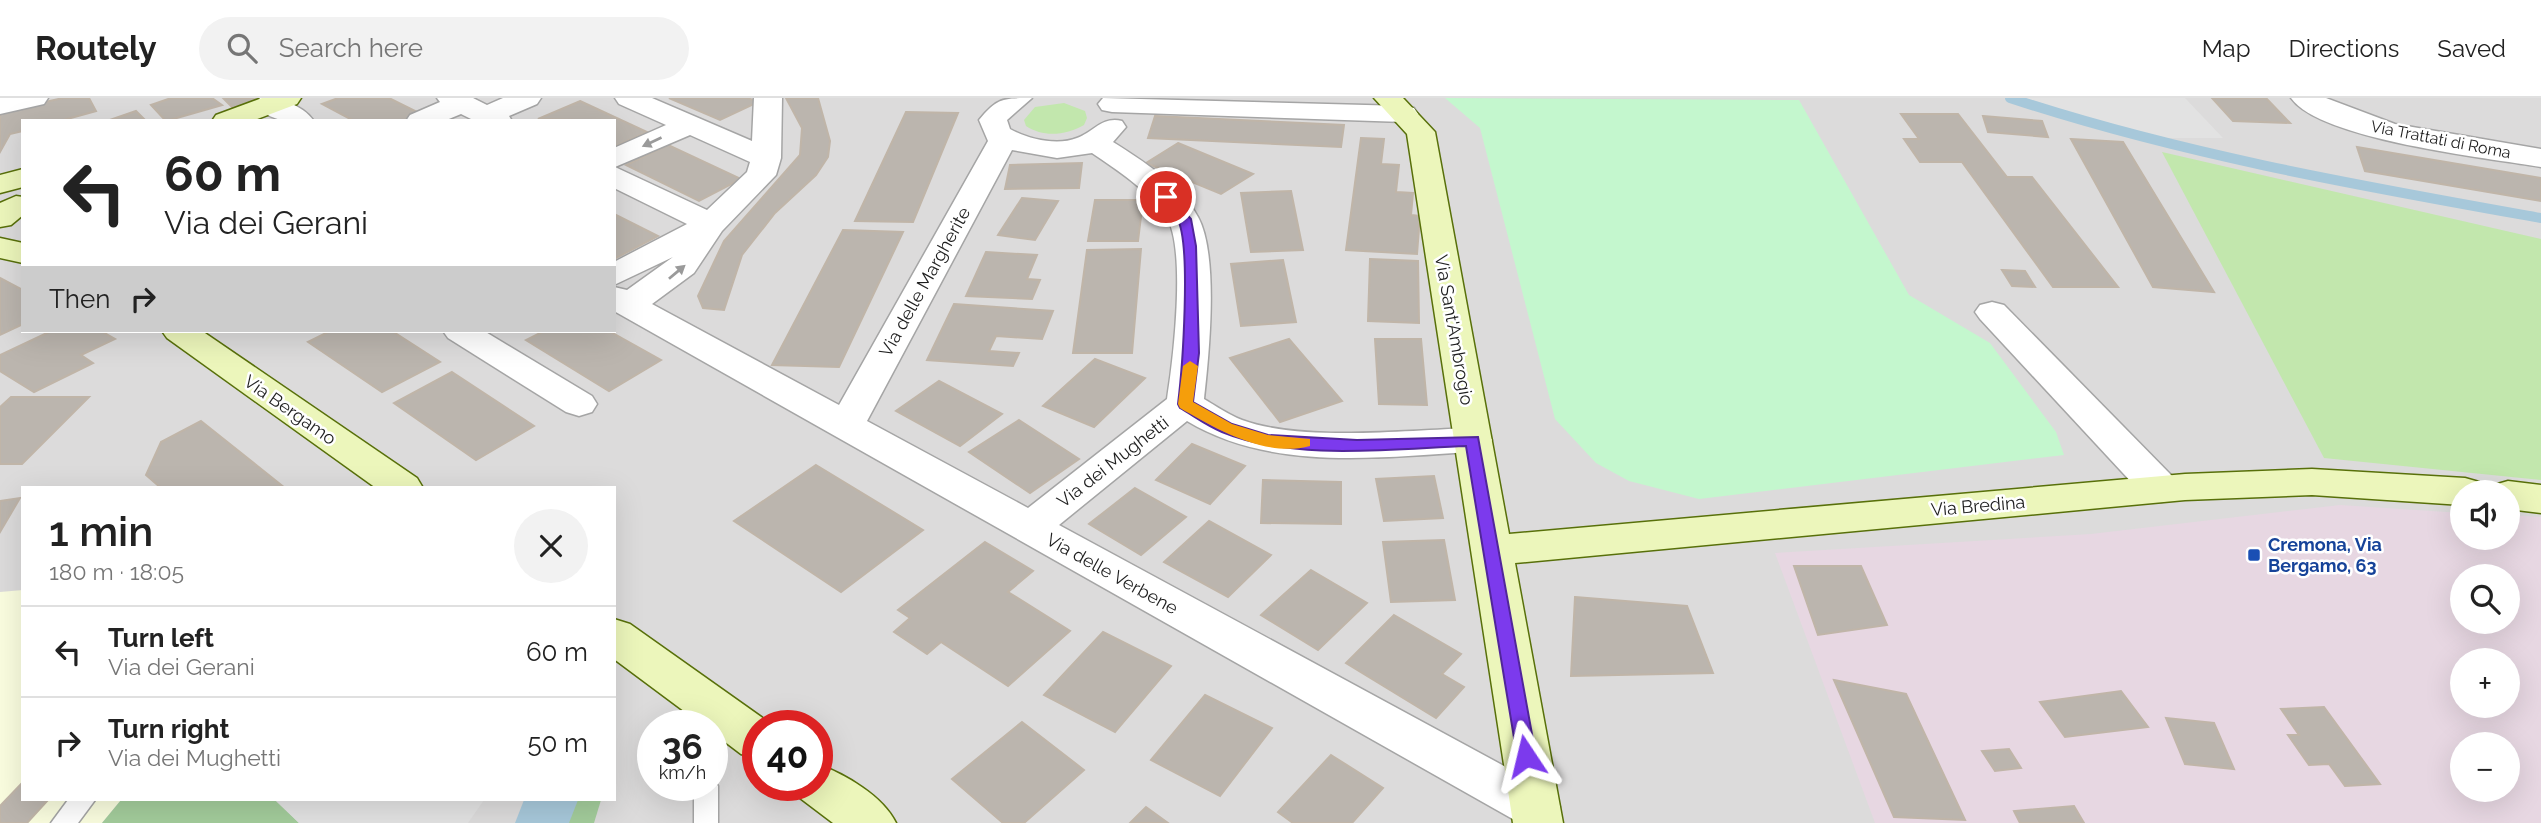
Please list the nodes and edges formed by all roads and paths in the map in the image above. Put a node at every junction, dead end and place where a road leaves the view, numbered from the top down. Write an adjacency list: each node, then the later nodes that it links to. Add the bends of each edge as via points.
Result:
1 (34, 98): 10 (street)
2 (527, 98): 12 (street)
3 (629, 98): 16 (street)
4 (768, 98): 19 (street)
5 (1017, 98): 17 (street, via 1002,107 993,120)
6 (2305, 98): 20 (street, Via Trattati di Roma, via 2372,128)
7 (279, 101): 13 (street); 14 (street)
8 (456, 101): 12 (street); 15 (street)
9 (1106, 101): 11 (street); 18 (street, via 1117,117 1110,130)
10 (0, 106)
11 (1396, 106): 30 (street, Via Sant'Ambrogio, via 1421,132)
12 (493, 118)
13 (231, 119)
14 (298, 119)
15 (424, 119)
16 (689, 125): 19 (street); 21 (street, one-way to 21)
17 (1004, 138): 18 (street, via 1038,149); 29 (street, Via delle Margherite)
18 (1092, 141): 28 (street, Via dei Mughetti, via 1166,197 1185,219 1192,353)
19 (766, 158): 22 (street, via 761,175)
20 (2541, 158)
21 (616, 174): 22 (street)
22 (711, 223): 23 (street, via 691,260 669,279)
23 (619, 292): 29 (street, Via delle Verbene, via 689,338)
24 (1992, 312): 32 (street)
25 (182, 333): 31 (street, Via Bergamo)
26 (483, 335): 27 (street)
27 (579, 404)
28 (1185, 404): 30 (street, via 1226,428 1267,440 1357,445); 36 (street, Via dei Mughetti)
29 (846, 426): 36 (street, Via delle Verbene)
30 (1473, 440): 37 (street, Via Sant'Ambrogio)
31 (400, 486)
32 (2161, 489): 33 (street, Via Bredina, via 2312,482); 37 (street, Via Bredina)
33 (2450, 491)
34 (2520, 496): 35 (street)
35 (2541, 499)
36 (1029, 528): 43 (street, Via delle Verbene)
37 (1491, 550): 43 (street, Via Sant'Ambrogio)
38 (616, 638): 39 (street)
39 (701, 710)
40 (833, 796): 46 (street)
41 (82, 801): 44 (lane)
42 (706, 801): 45 (lane)
43 (1537, 815)
44 (64, 823)
45 (706, 823)
46 (871, 823)

